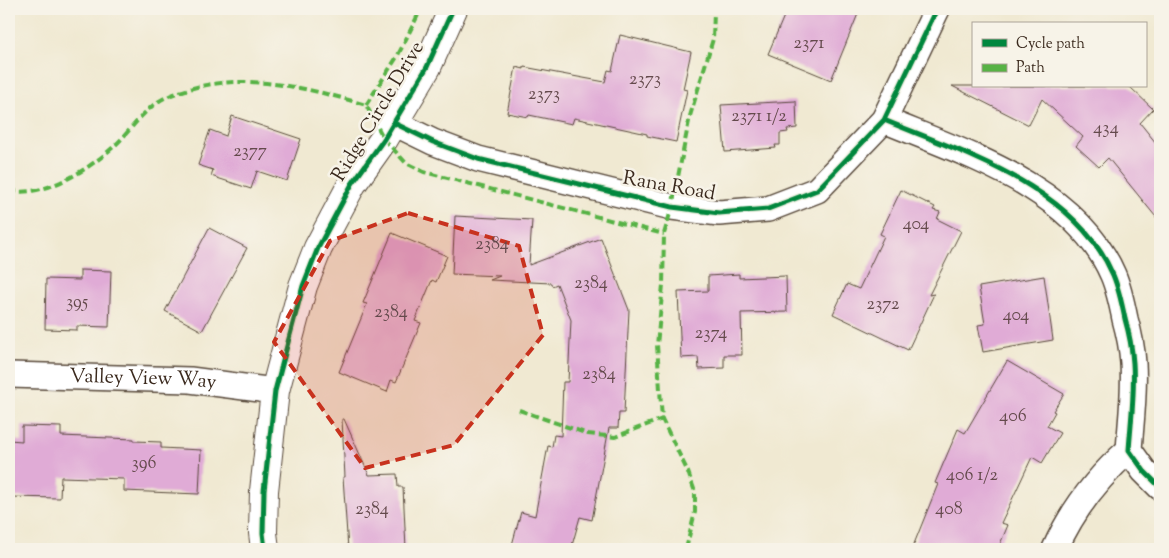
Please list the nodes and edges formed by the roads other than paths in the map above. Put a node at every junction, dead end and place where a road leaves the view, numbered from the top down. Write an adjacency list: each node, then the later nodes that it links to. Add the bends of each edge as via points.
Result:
1 (453, 9): 4 (street, Ridge Circle Drive, via 427,67)
2 (936, 9): 3 (street, Rana Road)
3 (884, 120): 4 (street, Rana Road, via 817,190 768,209 719,213 672,207 478,159); 7 (street, via 1018,178 1083,228 1113,275 1129,333 1133,362)
4 (394, 123): 6 (street, Ridge Circle Drive, via 352,184 318,248 303,286)
5 (9, 375): 6 (street, Valley View Way, via 190,380)
6 (275, 391): 9 (street, Ridge Circle Drive, via 264,491)
7 (1129, 450): 8 (street); 10 (street, via 1094,485)
8 (1160, 487)
9 (265, 549)
10 (1055, 549)

